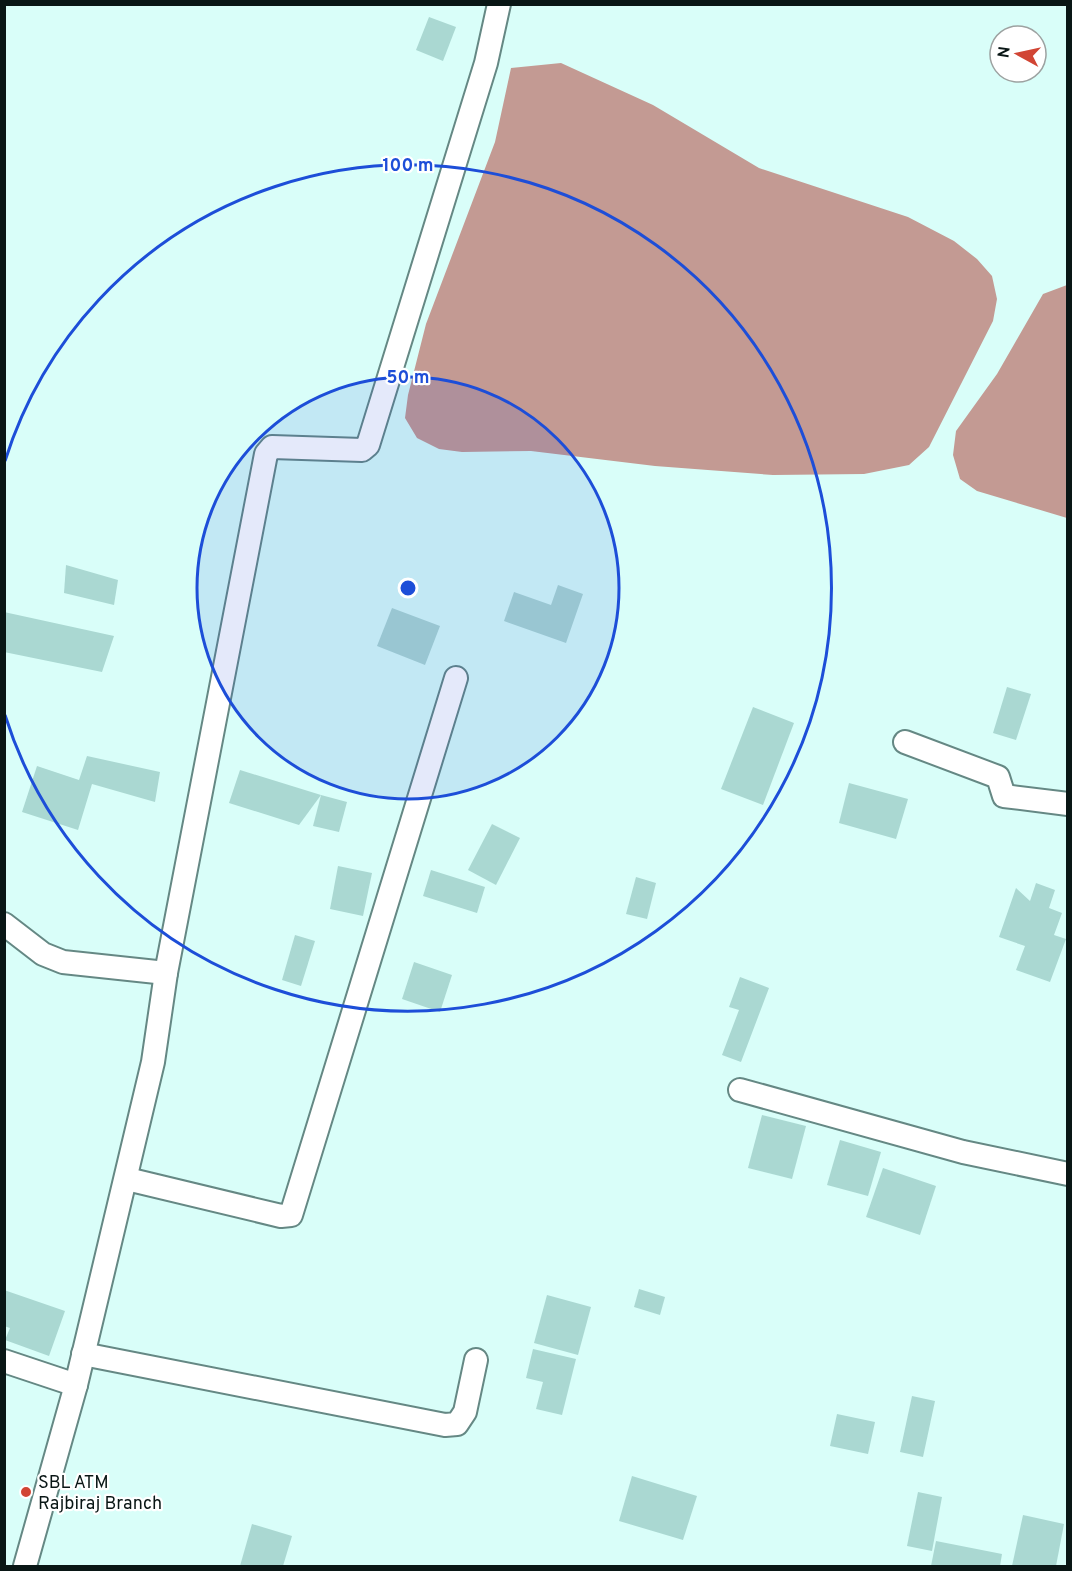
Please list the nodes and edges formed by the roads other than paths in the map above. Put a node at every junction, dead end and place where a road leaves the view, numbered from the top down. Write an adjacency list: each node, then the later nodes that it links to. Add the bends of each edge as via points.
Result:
1 (499, 4): 6 (street, via 486,63 368,445 362,450 272,447 266,454)
2 (456, 678): 9 (street, via 291,1215 281,1216)
3 (905, 742): 4 (street, via 998,777 1004,796)
4 (1068, 804)
5 (4, 924): 6 (street, via 43,954 63,962)
6 (166, 973): 9 (street, via 153,1062)
7 (740, 1090): 8 (street, via 963,1152)
8 (1068, 1174)
9 (127, 1179): 10 (street)
10 (83, 1354): 11 (street, via 445,1425 457,1424 465,1412); 13 (street)
11 (476, 1360)
12 (4, 1361): 13 (street)
13 (76, 1385): 14 (street)
14 (25, 1566)

